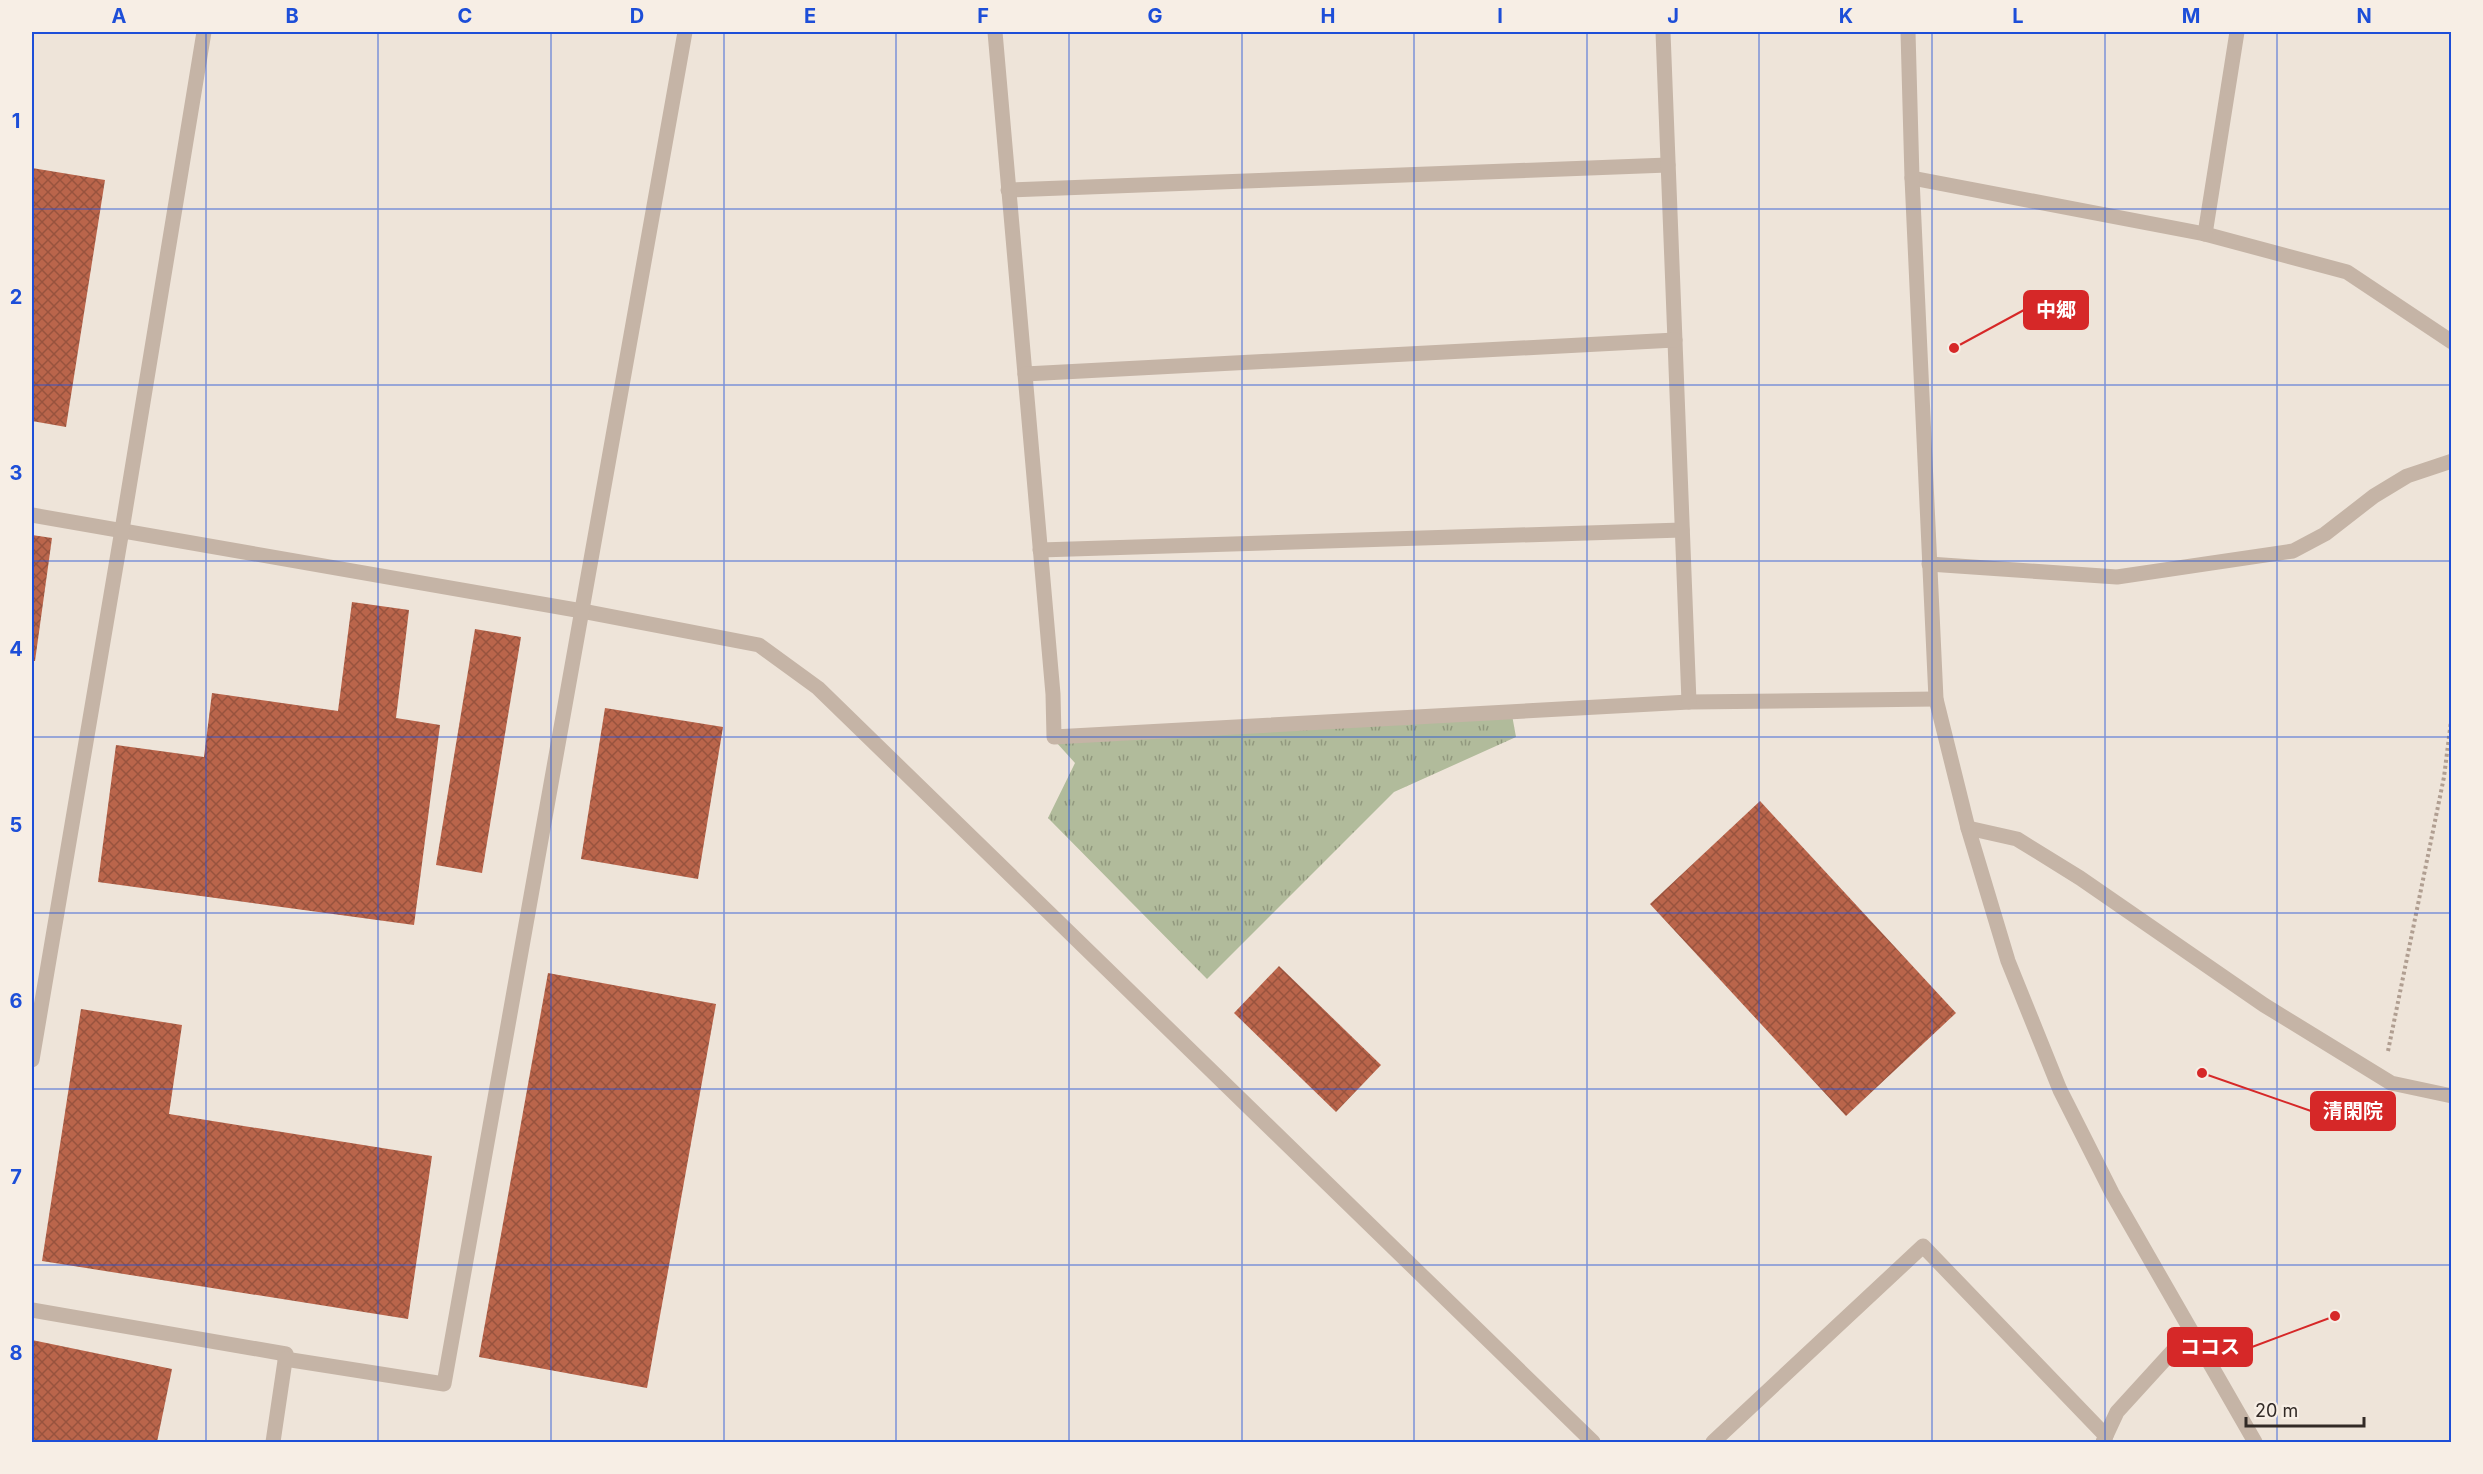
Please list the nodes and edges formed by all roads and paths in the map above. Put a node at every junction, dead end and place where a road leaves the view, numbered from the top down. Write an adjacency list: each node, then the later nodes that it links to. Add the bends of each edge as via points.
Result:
1 (204, 32): 16 (street)
2 (685, 32): 20 (street)
3 (995, 32): 9 (street)
4 (1663, 32): 7 (street)
5 (1908, 32): 8 (street)
6 (2237, 32): 10 (street)
7 (1668, 165): 9 (street); 11 (street)
8 (1912, 178): 10 (street); 19 (street)
9 (1008, 190): 13 (street)
10 (2205, 234): 12 (street, via 2347,272)
11 (1675, 340): 13 (street); 17 (street)
12 (2451, 342)
13 (1025, 374): 18 (street)
14 (2451, 461): 19 (street, via 2407,476 2325,534 2293,551 2117,577)
15 (32, 515): 16 (street)
16 (122, 530): 20 (street); 25 (street)
17 (1682, 530): 18 (street); 22 (street)
18 (1040, 550): 22 (street, via 1054,736)
19 (1929, 564): 21 (street)
20 (582, 611): 30 (street, via 444,1384); 33 (street, via 759,645 818,688)
21 (1936, 699): 22 (street); 24 (street)
22 (1689, 702)
23 (2451, 714): 26 (path, via 2444,777)
24 (1968, 828): 26 (street, via 2017,839 2264,1005); 29 (street, via 2008,961 2060,1090)
25 (32, 1060)
26 (2383, 1078): 27 (street)
27 (2451, 1096)
28 (32, 1310): 30 (street, via 286,1354)
29 (2190, 1332): 31 (street, via 2117,1412); 35 (street)
30 (285, 1359): 32 (street)
31 (2104, 1439): 34 (street, via 1923,1246)
32 (273, 1443)
33 (1593, 1443)
34 (1713, 1443)
35 (2255, 1443)

